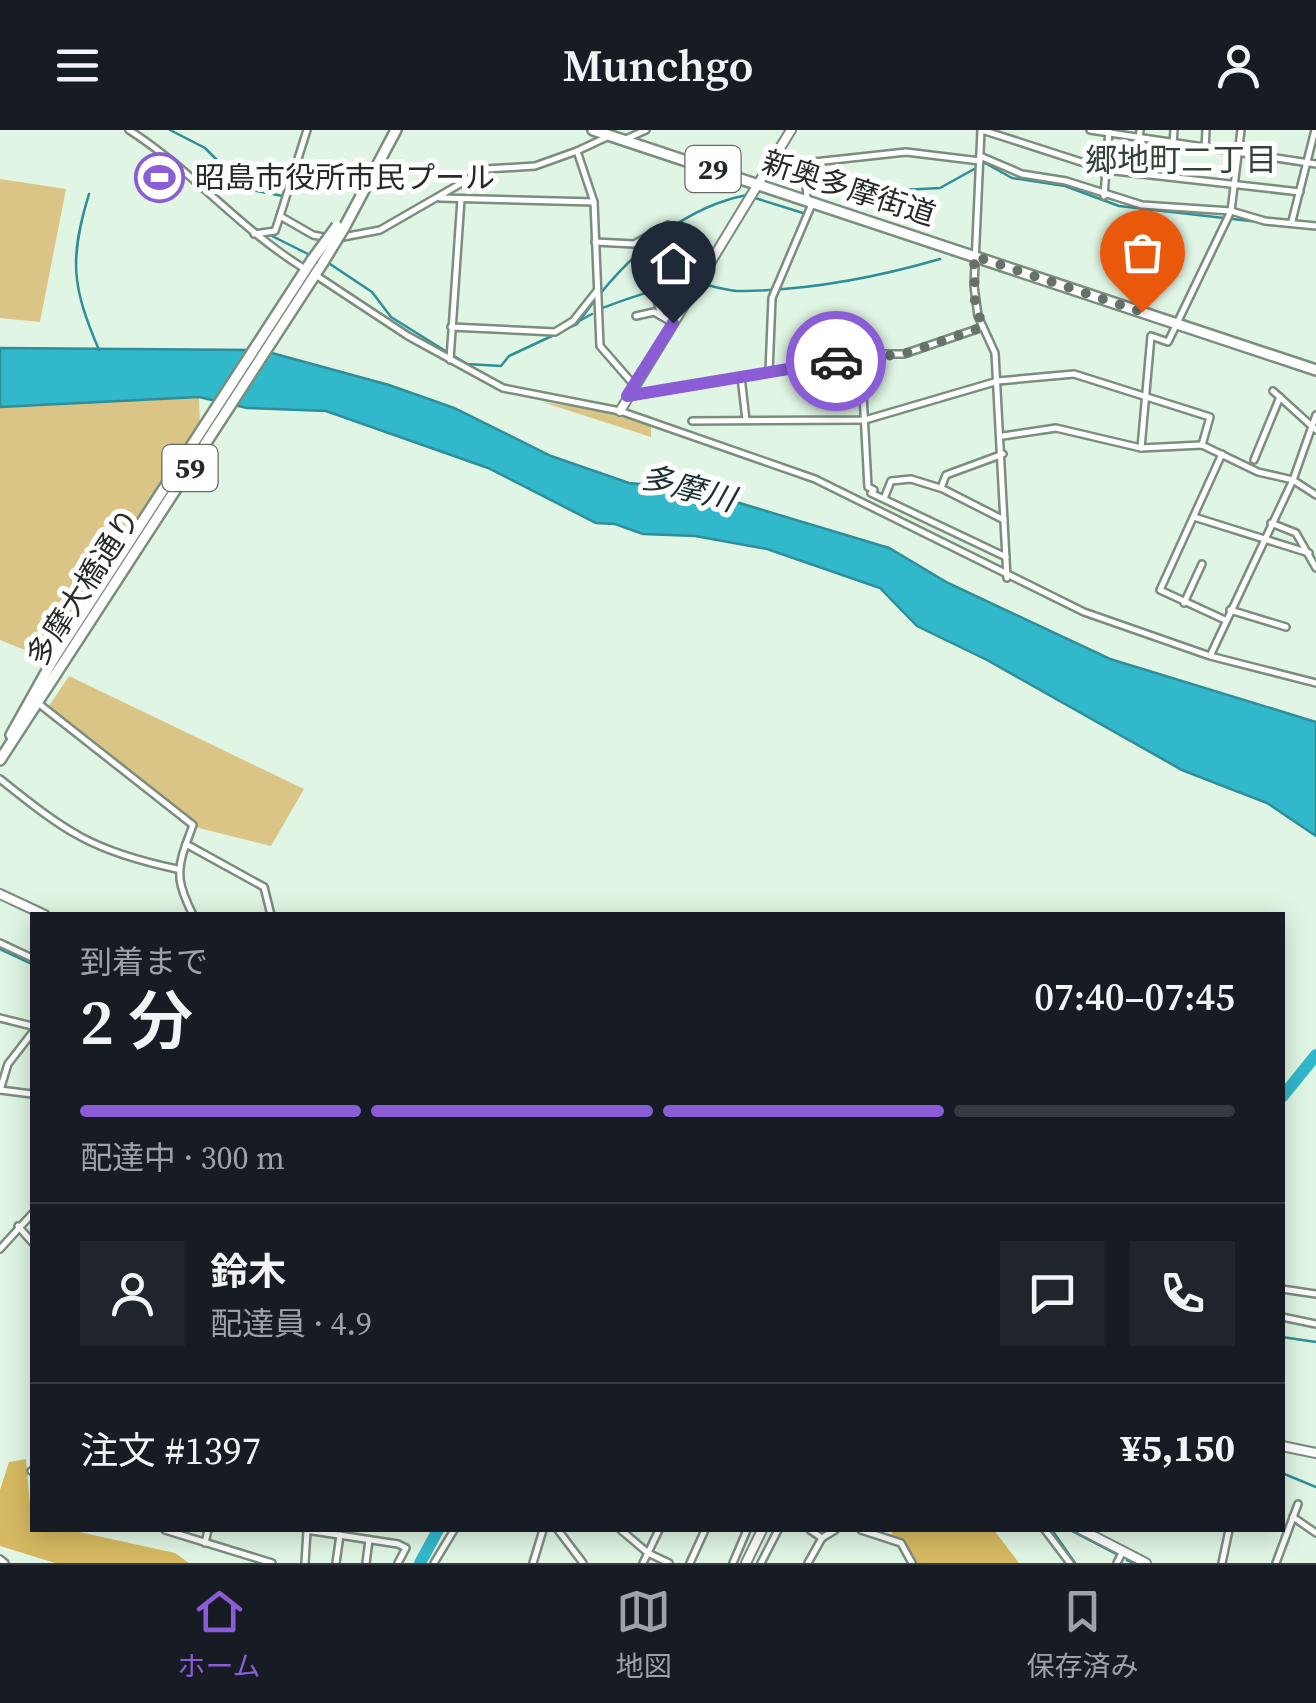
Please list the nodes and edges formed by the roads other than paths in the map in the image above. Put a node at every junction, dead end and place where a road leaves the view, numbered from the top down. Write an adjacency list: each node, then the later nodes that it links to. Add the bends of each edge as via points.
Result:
1 (129, 130): 39 (street)
2 (308, 130): 35 (street)
3 (396, 130): 43 (main road, 多摩大橋通り / 59, bridge)
4 (594, 130): 15 (main road, 新奥多摩街道 / 29)
5 (646, 130): 16 (street)
6 (791, 130): 28 (main road)
7 (981, 130): 22 (street); 25 (street)
8 (1090, 130): 14 (street)
9 (1140, 130): 17 (street)
10 (1174, 130): 18 (street)
11 (1206, 130): 19 (street)
12 (1241, 130): 21 (street)
13 (1315, 130): 23 (street)
14 (1109, 133): 17 (street); 25 (street)
15 (610, 135): 16 (main road, 新奥多摩街道 / 29); 20 (street)
16 (625, 140): 28 (main road, 新奥多摩街道 / 29)
17 (1139, 140): 18 (street)
18 (1173, 144): 19 (street)
19 (1204, 148): 21 (street)
20 (577, 151): 30 (street, via 535,166 486,169); 32 (street)
21 (1239, 152): 23 (street); 26 (street)
22 (980, 162): 29 (street); 33 (street, via 906,152 805,163); 42 (street)
23 (1307, 162): 24 (street); 27 (street)
24 (1316, 164)
25 (1106, 170): 26 (street); 29 (street)
26 (1236, 182): 27 (street); 34 (street)
27 (1300, 192): 36 (street)
28 (754, 193): 33 (main road, 新奥多摩街道 / 29); 47 (main road)
29 (1104, 196): 34 (street)
30 (437, 198): 31 (street); 35 (street, via 380,230 334,239)
31 (461, 199): 32 (street); 49 (street)
32 (594, 202): 40 (street)
33 (810, 202): 42 (main road, 新奥多摩街道 / 29); 54 (street, via 775,288)
34 (1229, 214): 36 (street); 48 (street)
35 (280, 216): 39 (street, via 275,232)
36 (1292, 220): 38 (street)
37 (668, 225): 40 (street, via 634,244)
38 (1316, 226)
39 (256, 233): 43 (street)
40 (595, 242): 44 (street)
41 (673, 256): 46 (street, via 646,271)
42 (974, 256): 48 (main road, 新奥多摩街道 / 29); 50 (street, via 975,304)
43 (308, 274): 51 (street); 93 (main road, 多摩大橋通り / 59); 94 (main road, 多摩大橋通り / 59, via 54,658)
44 (597, 296): 49 (street, via 555,332); 57 (street, via 600,346)
45 (636, 316): 46 (street)
46 (661, 316): 47 (street)
47 (673, 323): 57 (main road)
48 (1176, 323): 53 (main road, 新奥多摩街道 / 29); 60 (street, via 1168,342 1150,336)
49 (452, 327): 51 (street)
50 (983, 327): 52 (street, via 904,354); 56 (street)
51 (450, 356): 62 (street, via 517,393)
52 (861, 357): 54 (street); 65 (street)
53 (1316, 370)
54 (769, 372): 55 (street)
55 (742, 376): 59 (street); 64 (street)
56 (998, 382): 60 (street, via 1074,374); 65 (street); 68 (street)
57 (634, 385): 59 (main road)
58 (1273, 391): 61 (street)
59 (627, 396): 62 (main road)
60 (1147, 396): 69 (street, via 1210,418); 70 (street)
61 (1280, 397): 67 (street); 73 (street)
62 (620, 411): 86 (street, via 834,486)
63 (1316, 415): 67 (street)
64 (746, 420): 65 (street); 66 (street)
65 (864, 420): 77 (street, via 868,487)
66 (692, 421)
67 (1315, 428): 74 (street)
68 (1002, 436): 70 (street, via 1056,428); 71 (street)
69 (1202, 446): 70 (street); 72 (street)
70 (1142, 448)
71 (1003, 454): 75 (street, via 946,475); 79 (street)
72 (1222, 454): 74 (street); 78 (street)
73 (1254, 460)
74 (1293, 480): 76 (street); 80 (street)
75 (941, 488): 77 (street, via 892,481); 79 (street)
76 (1316, 495)
77 (884, 496): 83 (street)
78 (1194, 517): 81 (street); 87 (street, via 1160,590)
79 (1004, 520): 83 (street)
80 (1271, 523): 81 (street); 82 (street, via 1296,533)
81 (1262, 542): 82 (street); 88 (street)
82 (1308, 554): 85 (street)
83 (1006, 557): 86 (street)
84 (1202, 564): 87 (street)
85 (1316, 568)
86 (1008, 578): 92 (street, via 1147,635)
87 (1184, 603): 89 (street)
88 (1230, 610): 89 (street); 90 (street)
89 (1225, 620): 91 (street)
90 (1286, 626)
91 (1211, 654)
92 (1316, 683)
93 (38, 703): 94 (main road, 多摩大橋通り / 59); 96 (street, via 193,825)
94 (0, 758)
95 (0, 779): 97 (street, via 84,841)
96 (186, 844): 97 (street); 101 (street, via 264,887)
97 (177, 868): 100 (street)
98 (0, 894): 99 (main road)
99 (39, 912)
100 (192, 912)
101 (270, 912)
102 (0, 944): 103 (street)
103 (30, 957)
104 (0, 1018): 105 (street)
105 (30, 1028)
106 (30, 1032): 107 (street)
107 (0, 1090): 108 (street)
108 (30, 1094)
109 (30, 1216): 110 (street)
110 (18, 1226): 111 (street); 112 (street)
111 (30, 1240)
112 (0, 1249)
113 (1285, 1290): 114 (street)
114 (1316, 1294)
115 (1285, 1318): 116 (street)
116 (1316, 1324)
117 (1285, 1447): 118 (main road)
118 (1316, 1453)
119 (1298, 1504): 120 (street)
120 (1293, 1517): 140 (street); 167 (street)
121 (173, 1532): 144 (street)
122 (208, 1532): 144 (street)
123 (307, 1532): 148 (street)
124 (320, 1532): 141 (street)
125 (453, 1532): 152 (street)
126 (542, 1532): 153 (street)
127 (560, 1532): 154 (street)
128 (623, 1532): 146 (street)
129 (658, 1532): 146 (street)
130 (704, 1532): 157 (street)
131 (746, 1532): 158 (street)
132 (761, 1532): 159 (main road)
133 (777, 1532): 160 (street)
134 (813, 1532): 142 (street)
135 (832, 1532): 142 (street)
136 (867, 1532): 162 (street, via 901,1543)
137 (1047, 1532): 163 (street)
138 (1086, 1532): 145 (main road)
139 (1229, 1532): 166 (street)
140 (1316, 1533)
141 (340, 1535): 143 (street); 149 (street)
142 (822, 1538): 161 (street)
143 (370, 1540): 150 (street); 151 (street, via 406,1548)
144 (205, 1544): 147 (street)
145 (1122, 1551): 164 (street); 165 (main road)
146 (648, 1553): 155 (street); 156 (street)
147 (272, 1563)
148 (305, 1563)
149 (336, 1563)
150 (366, 1563)
151 (398, 1563)
152 (432, 1563)
153 (533, 1563)
154 (584, 1563)
155 (644, 1563)
156 (669, 1563)
157 (690, 1563)
158 (733, 1563)
159 (746, 1563)
160 (761, 1563)
161 (808, 1563)
162 (912, 1563)
163 (1070, 1563)
164 (1117, 1563)
165 (1146, 1563)
166 (1222, 1563)
167 (1276, 1563)

